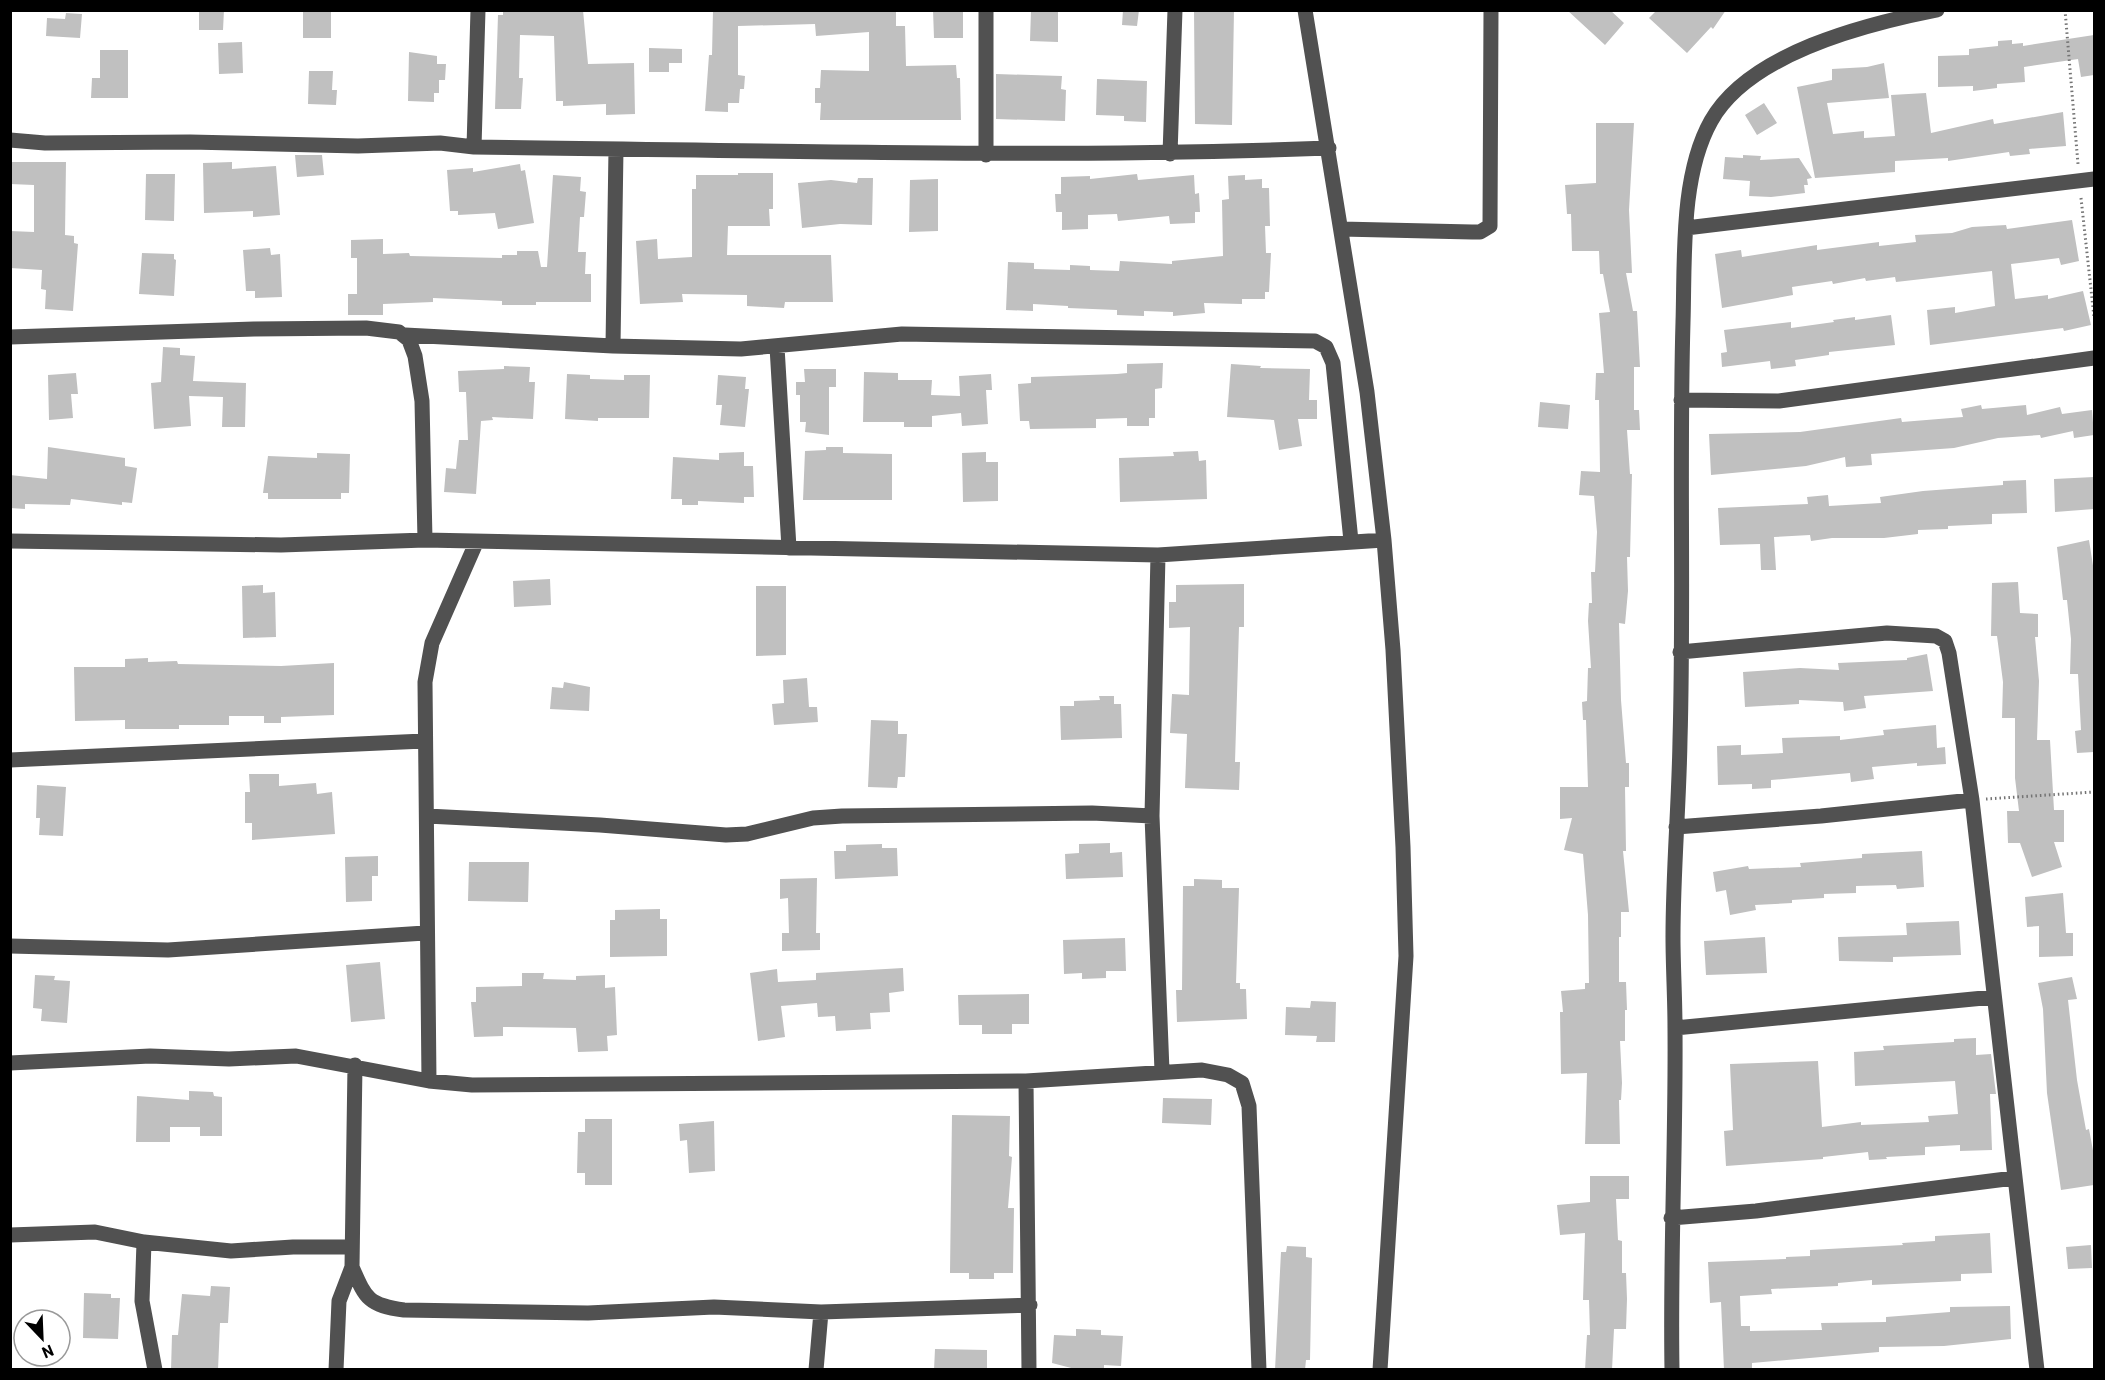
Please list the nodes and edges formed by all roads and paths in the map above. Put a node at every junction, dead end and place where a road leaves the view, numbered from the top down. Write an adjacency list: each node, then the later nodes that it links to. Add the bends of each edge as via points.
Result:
1 (478, 10): 8 (street)
2 (986, 10): 12 (street)
3 (1174, 10): 11 (street)
4 (1305, 10): 10 (street)
5 (1491, 10): 15 (street, via 1490,226 1472,232)
6 (1937, 10): 14 (street, via 1867,26 1824,41 1742,85 1722,104 1704,134 1695,164)
7 (10, 140): 8 (street, via 358,146 440,143)
8 (474, 147): 9 (street)
9 (616, 148): 12 (street); 18 (street)
10 (1329, 148): 11 (street); 15 (street)
11 (1170, 154): 12 (street)
12 (986, 155)
13 (2094, 179): 14 (street)
14 (1686, 228): 21 (street)
15 (1341, 229): 23 (street, via 1367,392)
16 (405, 335): 17 (street, via 384,329 355,328); 18 (street); 22 (street, via 415,356 423,401)
17 (10, 337)
18 (613, 346): 19 (street)
19 (777, 347): 25 (street, via 902,334 1314,340 1326,347 1333,363); 27 (street)
20 (2094, 358): 21 (street, via 1779,401)
21 (1681, 400): 29 (street)
22 (425, 540): 24 (street, via 292,545); 26 (street)
23 (1384, 540): 25 (street); 59 (street, via 1404,848 1406,956)
24 (10, 541)
25 (1351, 541): 28 (street)
26 (476, 543): 27 (street); 30 (street, via 427,660)
27 (789, 548): 28 (street)
28 (1158, 555): 35 (street)
29 (1680, 652): 33 (street, via 1887,633 1936,636 1945,641 1949,653); 36 (street)
30 (424, 741): 31 (street); 34 (street)
31 (10, 760)
32 (2094, 792): 33 (path)
33 (1972, 800): 36 (street); 39 (street)
34 (427, 816): 35 (street, via 726,835 842,816); 37 (street)
35 (1152, 816): 43 (street)
36 (1676, 827): 40 (street)
37 (425, 933): 38 (street, via 168,950); 44 (street)
38 (10, 946)
39 (1994, 998): 40 (street); 46 (street)
40 (1676, 1028): 47 (street)
41 (10, 1063): 42 (street, via 150,1056 296,1056)
42 (355, 1065): 44 (street); 50 (street)
43 (1162, 1071): 45 (street); 58 (street, via 1202,1070 1242,1083 1249,1106)
44 (429, 1081): 45 (street, via 472,1085)
45 (1026, 1081): 52 (street)
46 (2014, 1178): 47 (street); 61 (street)
47 (1671, 1218): 60 (street)
48 (10, 1235): 49 (street, via 95,1232)
49 (144, 1242): 50 (street, via 231,1251); 54 (street, via 142,1301)
50 (351, 1247): 51 (street)
51 (352, 1267): 53 (street, via 364,1295 381,1307 404,1310 588,1313 714,1307); 55 (street, via 339,1301)
52 (1030, 1305): 53 (street); 57 (street)
53 (820, 1312): 56 (street)
54 (155, 1370)
55 (336, 1370)
56 (816, 1370)
57 (1029, 1370)
58 (1258, 1370)
59 (1380, 1370)
60 (1672, 1370)
61 (2037, 1370)

